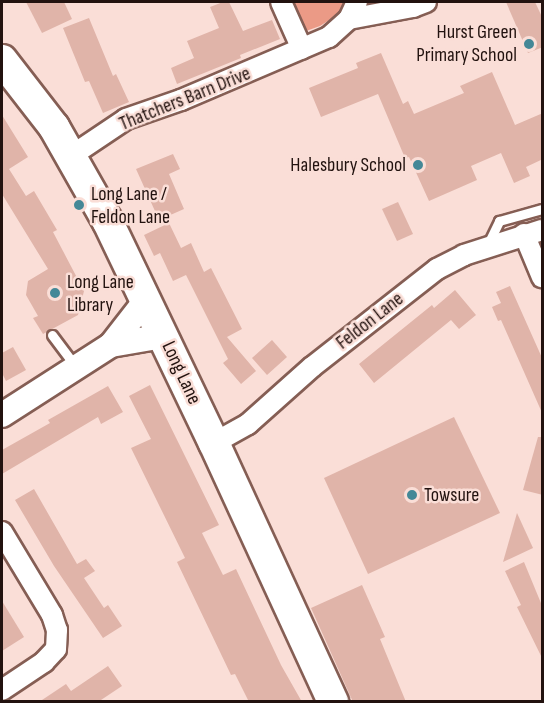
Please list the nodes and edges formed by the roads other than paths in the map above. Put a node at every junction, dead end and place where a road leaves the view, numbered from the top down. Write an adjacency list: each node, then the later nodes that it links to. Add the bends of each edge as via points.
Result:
1 (280, 2): 4 (street)
2 (426, 2): 3 (street, via 413,8)
3 (353, 10): 4 (street, Thatchers Barn Drive, via 329,37)
4 (302, 49): 6 (street, Thatchers Barn Drive, via 126,119)
5 (2, 60): 6 (main road, Long Lane, via 54,127)
6 (71, 156): 11 (main road, Long Lane)
7 (543, 209): 9 (lane, via 499,221)
8 (533, 232): 9 (street, Feldon Lane); 10 (street)
9 (487, 246): 17 (street, Feldon Lane, via 437,269 312,367 248,424)
10 (543, 278)
11 (146, 300): 13 (main road, Long Lane); 14 (street)
12 (52, 335): 15 (lane)
13 (163, 336): 14 (street); 17 (main road, Long Lane)
14 (111, 345): 15 (street)
15 (76, 367): 16 (street)
16 (2, 414)
17 (214, 443): 20 (main road, Long Lane)
18 (2, 532): 19 (street, via 57,630 56,649 44,662)
19 (2, 690)
20 (333, 702)

